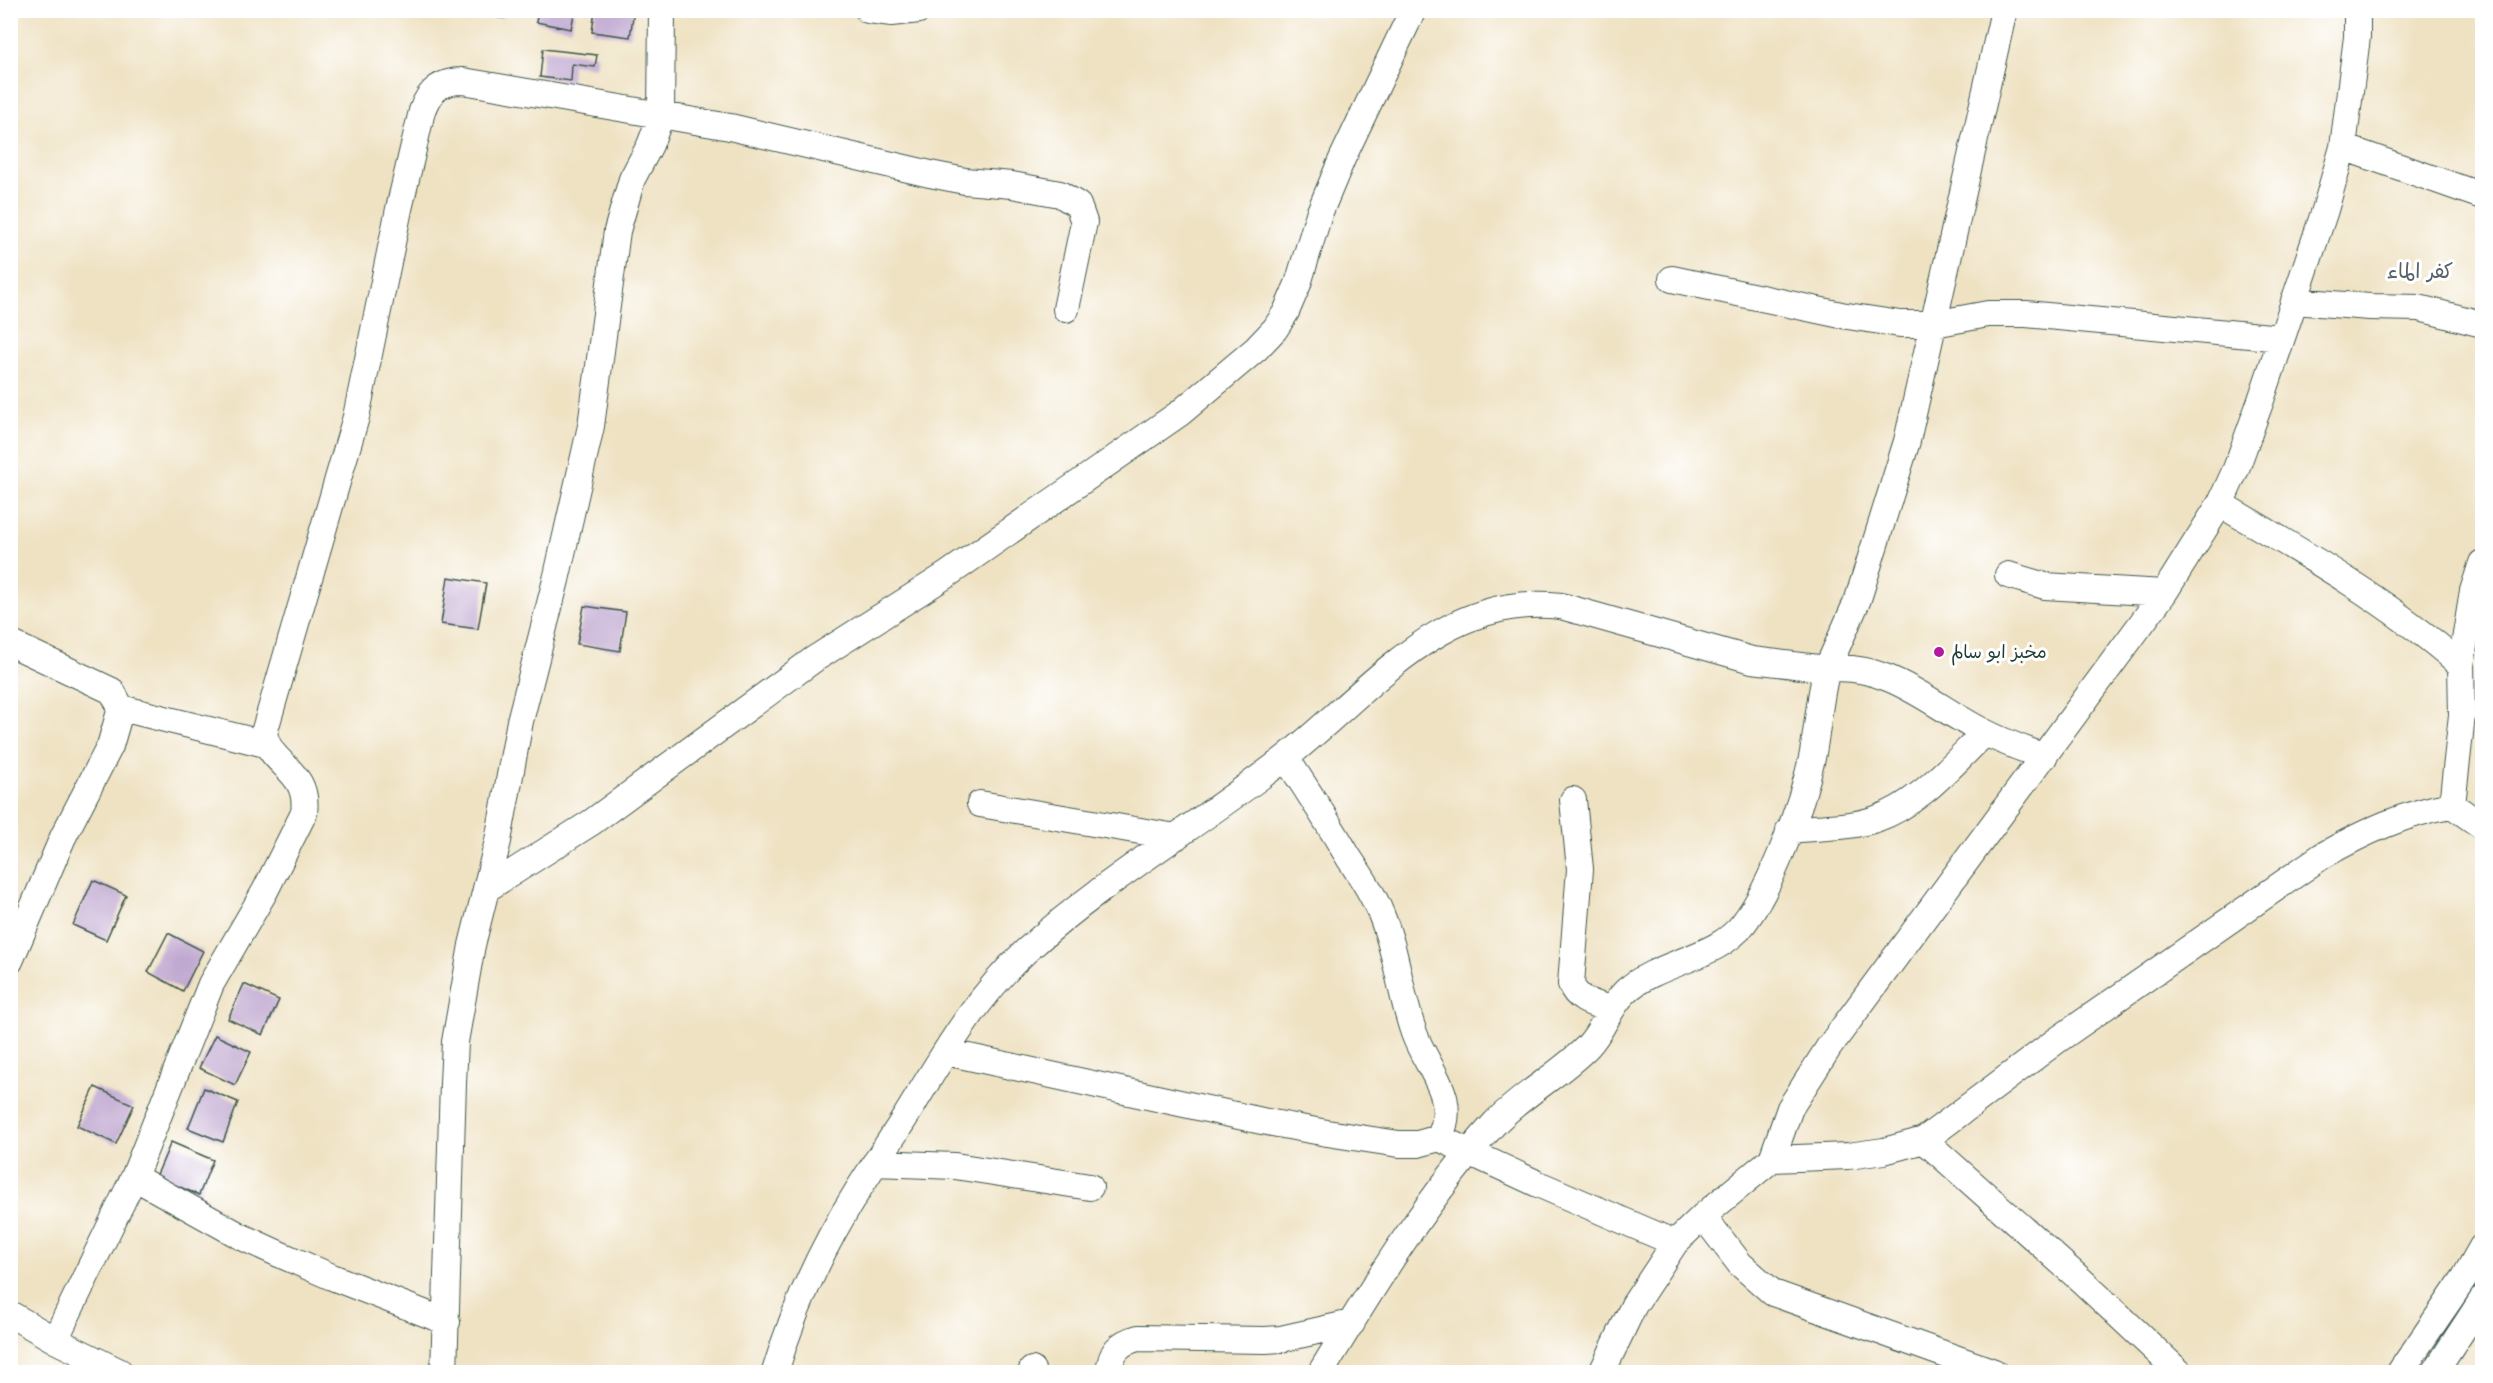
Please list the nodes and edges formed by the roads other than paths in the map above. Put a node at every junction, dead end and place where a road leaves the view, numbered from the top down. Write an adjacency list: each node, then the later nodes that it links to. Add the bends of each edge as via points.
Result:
1 (662, 10): 7 (street)
2 (868, 10): 3 (street)
3 (919, 10)
4 (1413, 10): 34 (street, via 1319,214 1292,298 1275,329 1256,349 1180,413 948,574 813,660 592,822)
5 (2004, 10): 13 (street)
6 (2357, 10): 8 (street)
7 (661, 116): 12 (street, via 768,135 930,174 1060,194 1078,205 1084,222); 25 (street, via 463,81 441,84 428,96 399,209 356,417 270,704); 34 (street, via 621,212 591,426 518,731)
8 (2343, 147): 9 (street); 11 (street)
9 (2482, 196)
10 (1672, 279): 13 (street, via 1863,319)
11 (2294, 301): 14 (street, via 2419,308); 15 (street)
12 (1066, 309)
13 (1934, 324): 15 (street, via 1988,314 2026,314); 22 (street, via 1907,441 1879,535 1851,616)
14 (2482, 324)
15 (2281, 338): 16 (street)
16 (2220, 504): 19 (street); 21 (street, via 2411,623)
17 (2482, 563): 21 (street, via 2473,591)
18 (2008, 575): 19 (street, via 2045,586)
19 (2164, 592): 26 (street)
20 (10, 643): 23 (street, via 111,691)
21 (2462, 664): 30 (street, via 2462,715)
22 (1827, 669): 24 (street, via 1881,674); 27 (street, via 1752,660 1561,606 1503,608 1449,627 1409,651); 32 (street, via 1811,760)
23 (121, 708): 25 (street); 35 (street, via 110,746 63,837)
24 (1985, 733): 26 (street); 32 (street, via 1930,785 1893,811 1855,824)
25 (265, 744): 43 (street, via 302,788 304,813 265,891 211,984)
26 (2044, 757): 41 (street, via 1829,1047 1787,1114)
27 (1286, 758): 33 (street); 38 (street, via 1381,913 1414,1034 1445,1096 1446,1114)
28 (1573, 800): 36 (street, via 1580,869 1571,984 1580,998)
29 (980, 804): 33 (street)
30 (2452, 805): 31 (street); 39 (street, via 2386,823 2322,856 2056,1041)
31 (2482, 826)
32 (1789, 830): 36 (street, via 1774,869 1743,924 1729,938 1638,982)
33 (1176, 837): 37 (street, via 1026,951 984,997)
34 (488, 888): 50 (street, via 472,945 455,1042)
35 (10, 961)
36 (1610, 1009): 40 (street, via 1590,1044 1505,1113)
37 (946, 1052): 38 (street, via 1327,1133 1399,1144); 42 (street)
38 (1439, 1138): 40 (street)
39 (1924, 1140): 41 (street, via 1848,1156); 60 (street)
40 (1470, 1152): 46 (street); 51 (street, via 1375,1284)
41 (1772, 1159): 45 (street)
42 (875, 1163): 44 (street, via 963,1167); 55 (street, via 820,1256)
43 (134, 1177): 50 (street, via 242,1237); 52 (street)
44 (1090, 1187)
45 (1703, 1216): 46 (street); 59 (street, via 1740,1264 1773,1293)
46 (1675, 1243): 58 (street, via 1634,1305)
47 (2480, 1256): 61 (street)
48 (2482, 1300): 62 (street)
49 (10, 1314): 52 (street)
50 (447, 1322): 54 (street)
51 (1352, 1323): 56 (street, via 1281,1339 1138,1338 1125,1341 1114,1350); 57 (street)
52 (55, 1340): 53 (street)
53 (120, 1372)
54 (444, 1372)
55 (775, 1372)
56 (1109, 1372)
57 (1321, 1372)
58 (1602, 1372)
59 (1994, 1372)
60 (2179, 1372)
61 (2400, 1372)
62 (2435, 1372)

